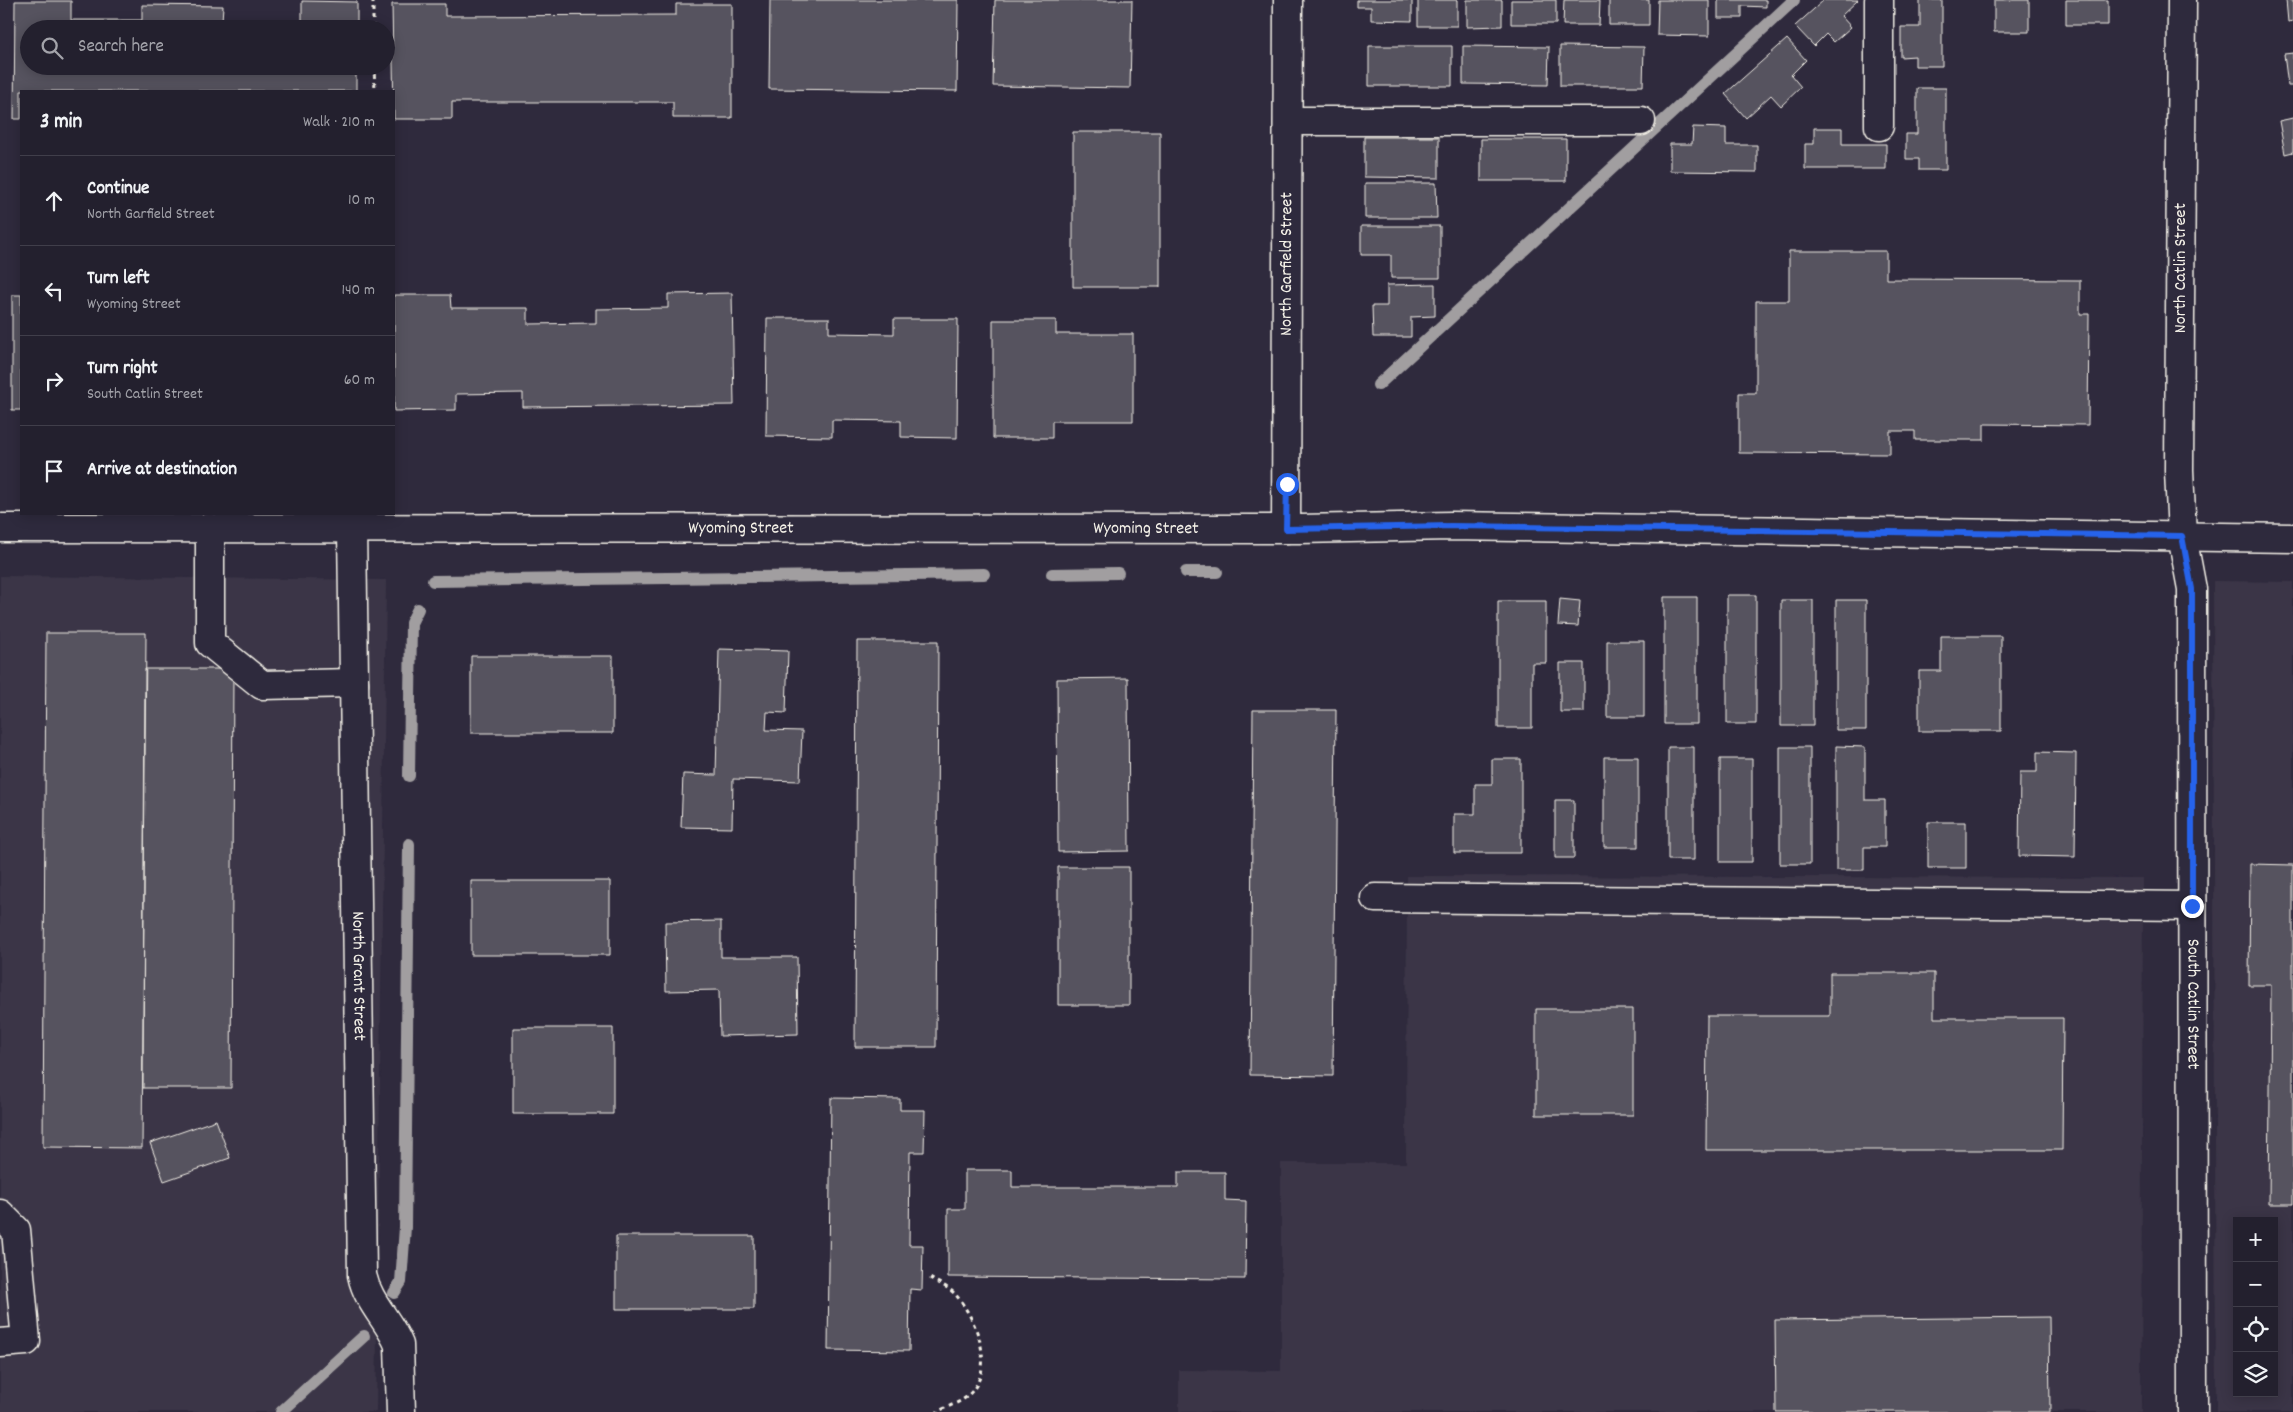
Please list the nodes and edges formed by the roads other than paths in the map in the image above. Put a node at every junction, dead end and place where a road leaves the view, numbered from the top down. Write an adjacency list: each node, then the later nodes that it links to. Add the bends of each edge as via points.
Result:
1 (1288, 0): 5 (street, North Garfield Street)
2 (1879, 0): 6 (street)
3 (2182, 0): 11 (street, North Catlin Street)
4 (1641, 121): 5 (street)
5 (1288, 122): 10 (street, North Garfield Street)
6 (1879, 126)
7 (0, 528): 8 (street, Wyoming Street)
8 (210, 528): 9 (street, Wyoming Street); 13 (street, via 210,643 262,685)
9 (352, 528): 10 (street, Wyoming Street); 13 (street, North Grant Street)
10 (1286, 529): 11 (street, Wyoming Street, via 1451,526)
11 (2182, 536): 12 (street, Wyoming Street); 15 (street, South Catlin Street, via 2192,589)
12 (2293, 538)
13 (354, 683): 18 (street, North Grant Street, via 362,1275 368,1297 396,1336 399,1346)
14 (1375, 898): 15 (street)
15 (2192, 906): 19 (street, South Catlin Street)
16 (0, 1214): 17 (street, via 16,1230 26,1341)
17 (0, 1343)
18 (402, 1412)
19 (2193, 1412)

